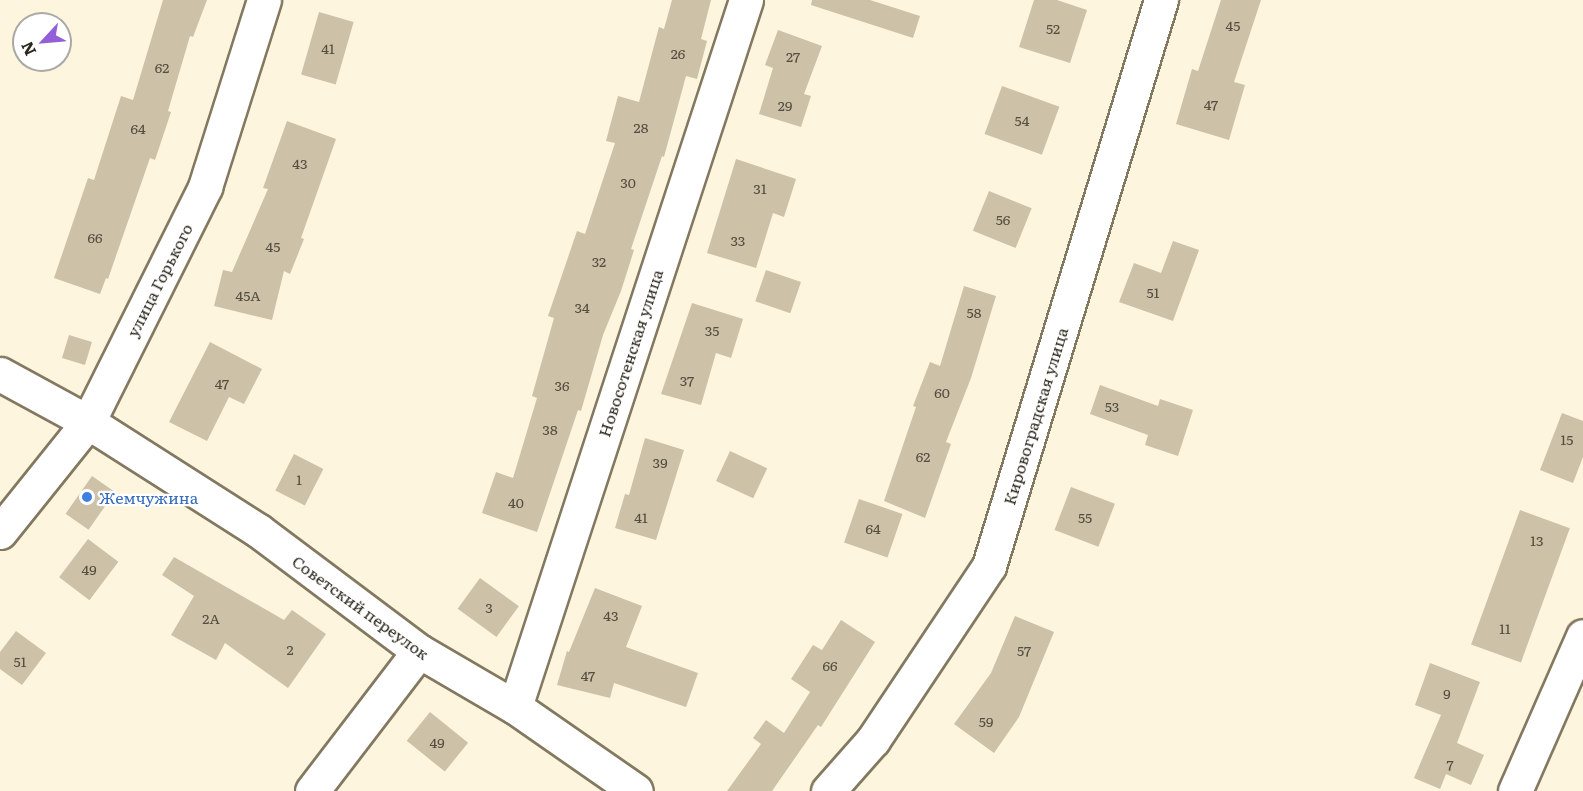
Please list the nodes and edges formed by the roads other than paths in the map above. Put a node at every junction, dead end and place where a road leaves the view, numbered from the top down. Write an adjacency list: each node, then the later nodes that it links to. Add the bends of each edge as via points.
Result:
1 (264, 0): 5 (street, улица Горького, via 206,187)
2 (746, 0): 9 (street, Новосотенская улица)
3 (1161, 0): 12 (street, Кировоградская улица, via 989,566 873,740)
4 (0, 374): 5 (street, Советский переулок)
5 (88, 422): 6 (street, улица Горького); 8 (street, Советский переулок, via 259,531)
6 (0, 532)
7 (1583, 636): 13 (street)
8 (418, 651): 9 (street, Советский переулок); 10 (street)
9 (515, 707): 11 (street, Советский переулок)
10 (312, 791)
11 (636, 791)
12 (828, 791)
13 (1515, 791)

